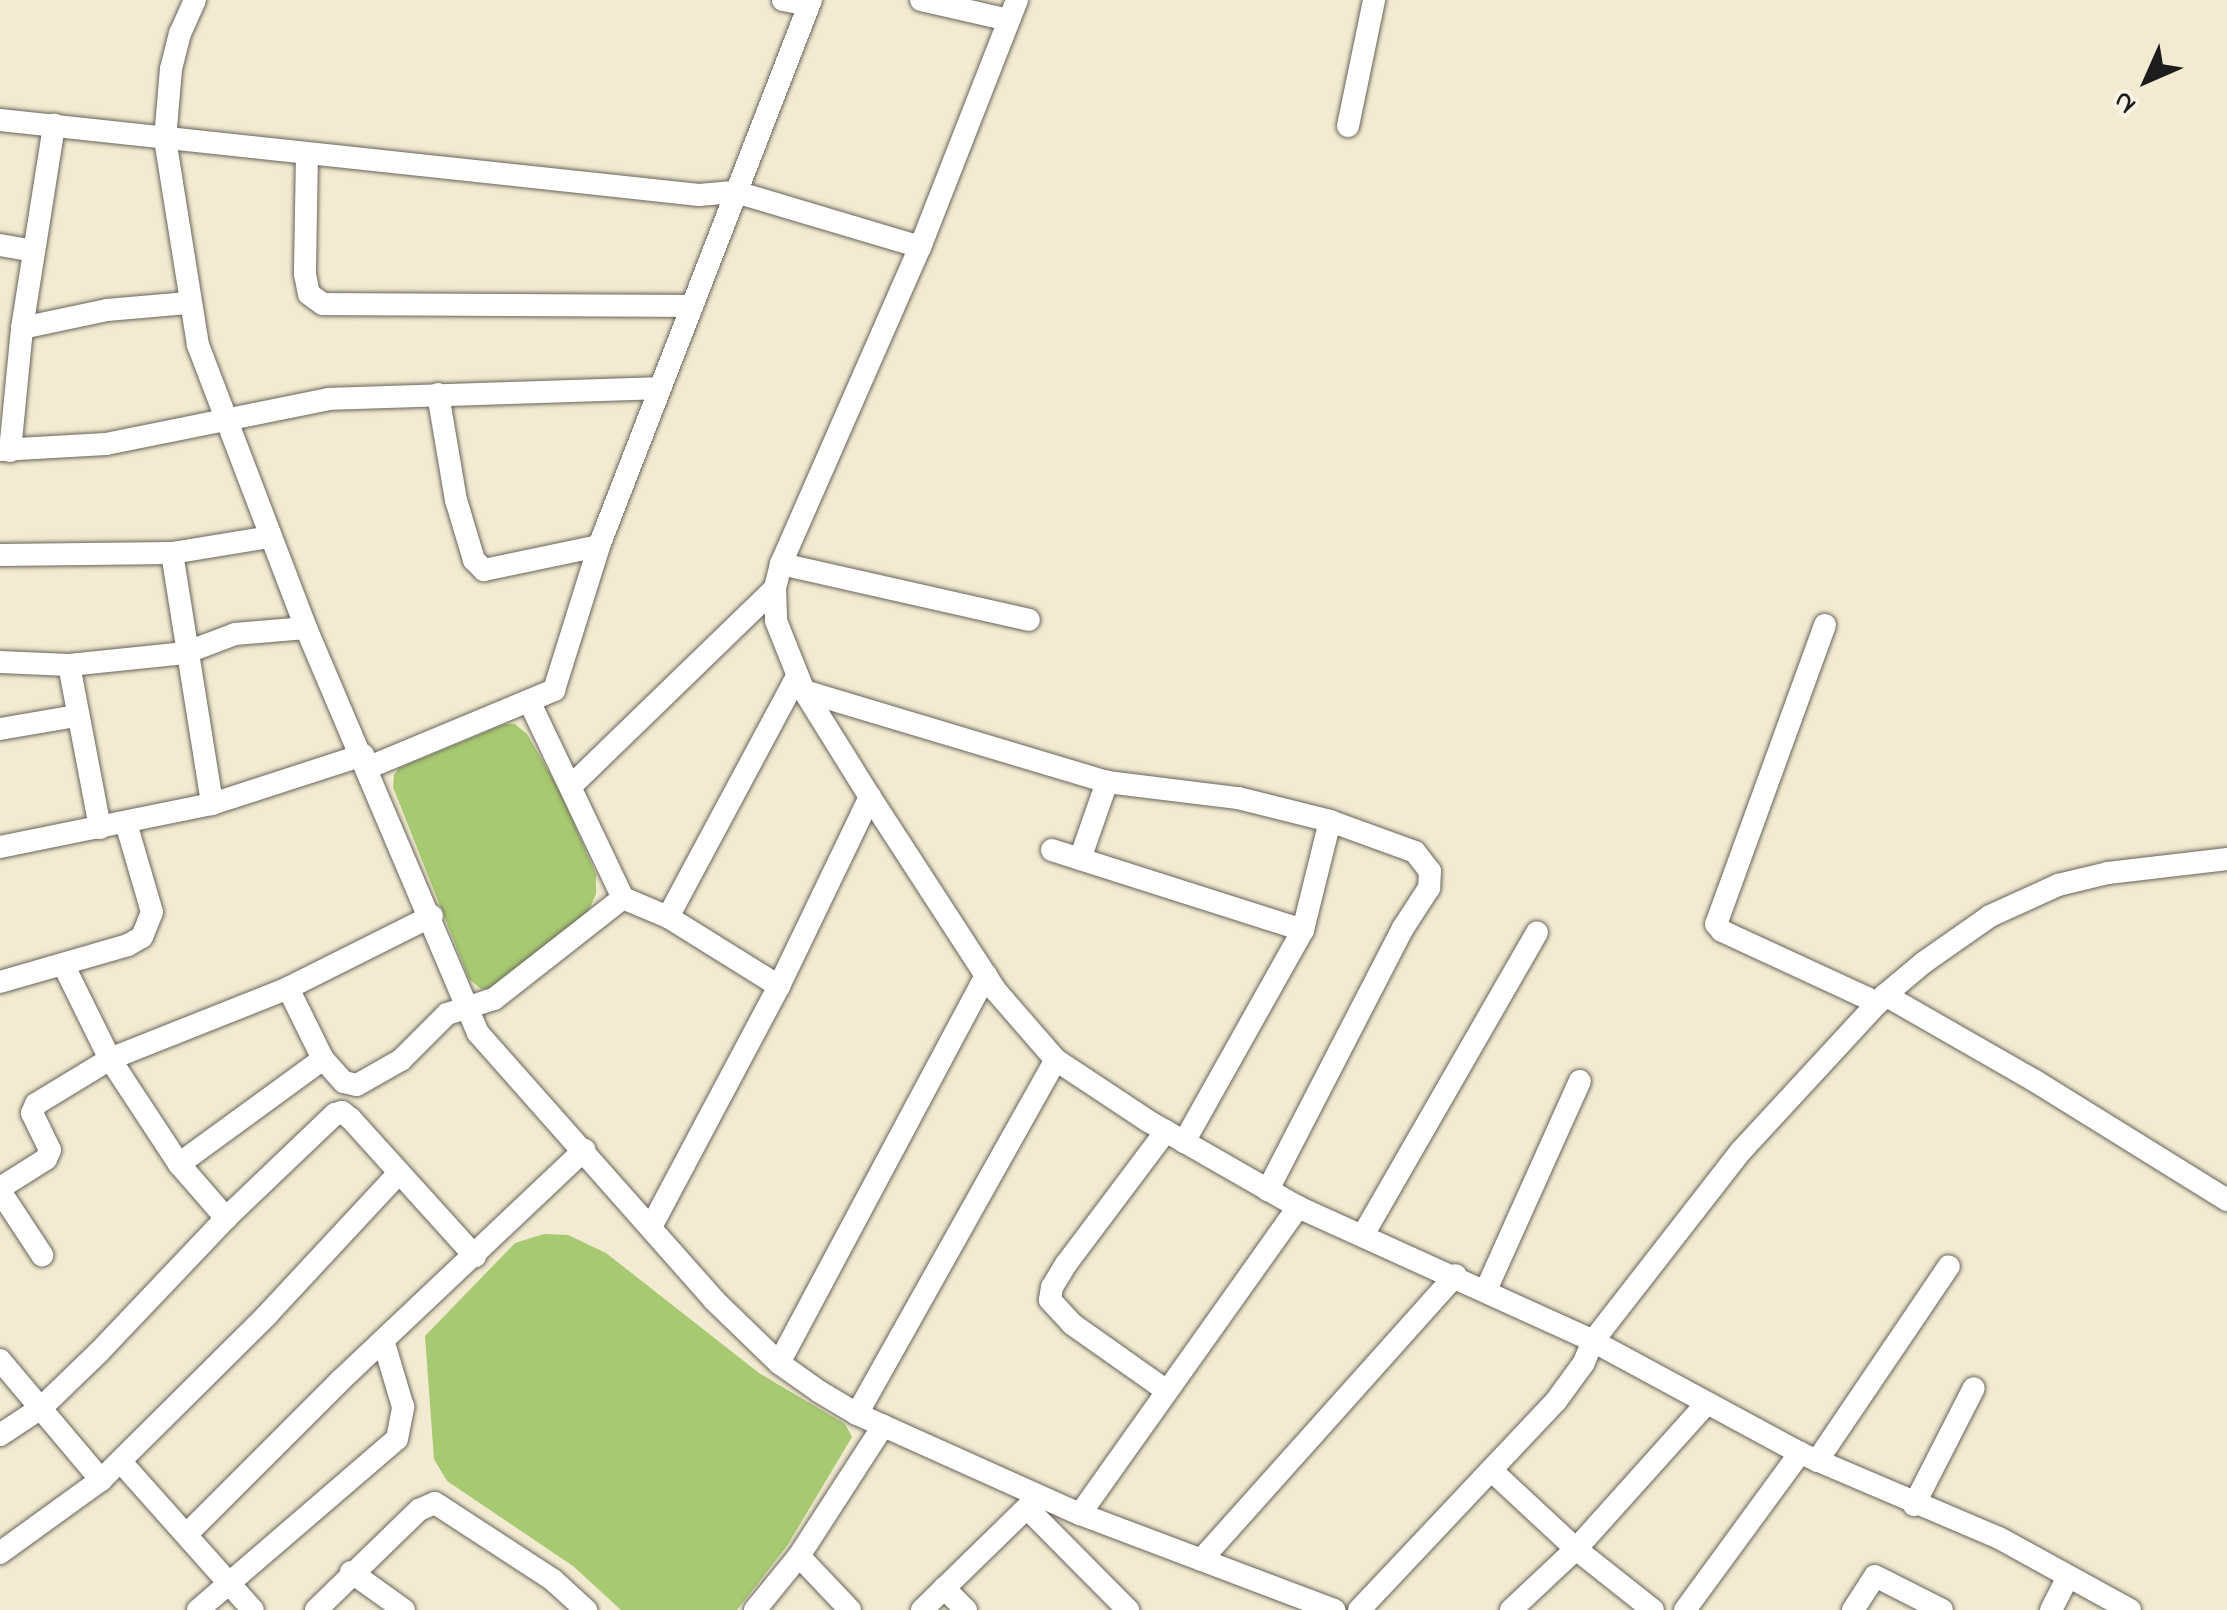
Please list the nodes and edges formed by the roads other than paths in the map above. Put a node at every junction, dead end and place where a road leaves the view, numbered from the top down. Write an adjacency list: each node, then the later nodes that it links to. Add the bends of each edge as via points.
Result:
1 (195, 0): 10 (street, via 171,69)
2 (783, 0): 5 (street)
3 (921, 0): 6 (street)
4 (1374, 0): 9 (street)
5 (810, 2): 12 (street)
6 (1013, 10): 14 (street)
7 (0, 120): 8 (street)
8 (54, 126): 10 (street); 15 (street)
9 (1348, 126)
10 (165, 139): 11 (street); 16 (street)
11 (307, 154): 12 (street, via 699,195); 17 (street, via 305,274 309,294 323,304)
12 (736, 192): 14 (street); 17 (street)
13 (0, 245): 15 (street)
14 (920, 248): 28 (street)
15 (33, 251): 18 (street)
16 (188, 302): 18 (street); 22 (street)
17 (692, 306): 19 (street)
18 (22, 328): 21 (street)
19 (660, 388): 20 (street); 25 (street)
20 (438, 394): 22 (street, via 329,398); 25 (street, via 456,500 474,560 484,570)
21 (7, 408): 23 (street)
22 (222, 417): 23 (street, via 106,444); 24 (street)
23 (5, 450)
24 (270, 537): 26 (street); 32 (street)
25 (599, 546): 37 (street, via 554,690)
26 (172, 553): 27 (street); 33 (street)
27 (0, 555)
28 (780, 564): 29 (street); 30 (street)
29 (775, 588): 36 (street, via 776,621); 42 (street)
30 (1029, 620)
31 (1825, 625): 62 (street, via 1716,924)
32 (306, 628): 33 (street, via 235,634); 40 (street)
33 (185, 654): 35 (street); 44 (street)
34 (0, 662): 35 (street)
35 (70, 665): 38 (street)
36 (801, 684): 41 (street); 43 (street); 54 (street)
37 (529, 700): 40 (street); 42 (street)
38 (76, 716): 39 (street); 47 (street)
39 (0, 729)
40 (365, 762): 44 (street); 53 (street)
41 (1107, 782): 45 (street, via 1238,798); 51 (street)
42 (572, 786): 52 (street)
43 (870, 797): 58 (street); 60 (street)
44 (212, 804): 46 (street)
45 (1330, 822): 55 (street); 75 (street, via 1415,852 1430,871 1429,888)
46 (126, 823): 47 (street); 57 (street, via 150,922 128,946)
47 (100, 828): 48 (street)
48 (0, 847)
49 (1052, 850): 51 (street)
50 (2227, 859): 62 (street, via 2058,886 1978,924)
51 (1080, 860): 55 (street)
52 (623, 898): 54 (street); 63 (street, via 494,999)
53 (432, 916): 61 (street); 63 (street)
54 (668, 917): 60 (street)
55 (1303, 930): 70 (street)
56 (1537, 932): 80 (street)
57 (63, 964): 59 (street); 64 (street)
58 (986, 976): 66 (street); 89 (street)
59 (0, 982)
60 (779, 986): 79 (street)
61 (288, 988): 64 (street); 65 (street)
62 (1881, 999): 76 (street, via 2035,1080); 86 (street, via 1741,1151)
63 (464, 1007): 68 (street, via 447,1014 401,1060 357,1085); 71 (street, via 478,1033)
64 (110, 1059): 72 (street); 74 (street, via 36,1104 32,1112 50,1150)
65 (323, 1060): 68 (street); 72 (street)
66 (1056, 1060): 70 (street); 94 (street)
67 (1580, 1081): 85 (street)
68 (344, 1082): 69 (street)
69 (342, 1112): 73 (street); 78 (street, via 328,1118)
70 (1175, 1137): 75 (street); 91 (street, via 1066,1264 1050,1300 1072,1324)
71 (584, 1150): 79 (street); 82 (street)
72 (180, 1164): 78 (street)
73 (398, 1174): 82 (street); 98 (street)
74 (0, 1189): 81 (street)
75 (1268, 1190): 77 (street)
76 (2227, 1200)
77 (1298, 1207): 80 (street); 91 (street)
78 (226, 1218): 93 (street)
79 (652, 1225): 89 (street, via 714,1300)
80 (1363, 1235): 84 (street)
81 (42, 1255)
82 (475, 1256): 87 (street)
83 (1949, 1266): 97 (street)
84 (1456, 1276): 85 (street); 108 (street)
85 (1486, 1290): 86 (street)
86 (1593, 1340): 92 (street); 99 (street, via 1556,1401)
87 (384, 1343): 104 (street); 111 (street, via 404,1407 396,1439)
88 (0, 1360): 93 (street)
89 (779, 1363): 94 (street)
90 (1974, 1388): 102 (street)
91 (1167, 1391): 103 (street)
92 (1706, 1404): 97 (street); 105 (street)
93 (41, 1408): 96 (street); 100 (street)
94 (858, 1414): 95 (street)
95 (883, 1426): 101 (street); 107 (street)
96 (0, 1435)
97 (1808, 1457): 102 (street); 127 (street)
98 (121, 1462): 100 (street); 104 (street)
99 (1492, 1470): 105 (street); 124 (street)
100 (102, 1480): 106 (street)
101 (1033, 1502): 103 (street); 112 (street); 122 (street)
102 (1914, 1505): 110 (street, via 1999,1538)
103 (1080, 1514): 108 (street)
104 (187, 1534): 111 (street)
105 (1576, 1549): 125 (street); 126 (street)
106 (0, 1553)
107 (799, 1556): 118 (street); 119 (street)
108 (1202, 1560): 123 (street)
109 (351, 1572): 113 (street, via 435,1503 552,1580); 116 (street); 117 (street)
110 (2066, 1578): 130 (street); 131 (street)
111 (230, 1582): 114 (street); 115 (street)
112 (944, 1588): 120 (street); 121 (street)
113 (579, 1607)
114 (198, 1610)
115 (253, 1610)
116 (316, 1610)
117 (404, 1610)
118 (755, 1610)
119 (850, 1610)
120 (922, 1610)
121 (966, 1610)
122 (1128, 1610)
123 (1334, 1610)
124 (1359, 1610)
125 (1511, 1610)
126 (1653, 1610)
127 (1685, 1610)
128 (1853, 1610): 129 (street, via 1875,1576)
129 (1942, 1610)
130 (2051, 1610)
131 (2130, 1610)

